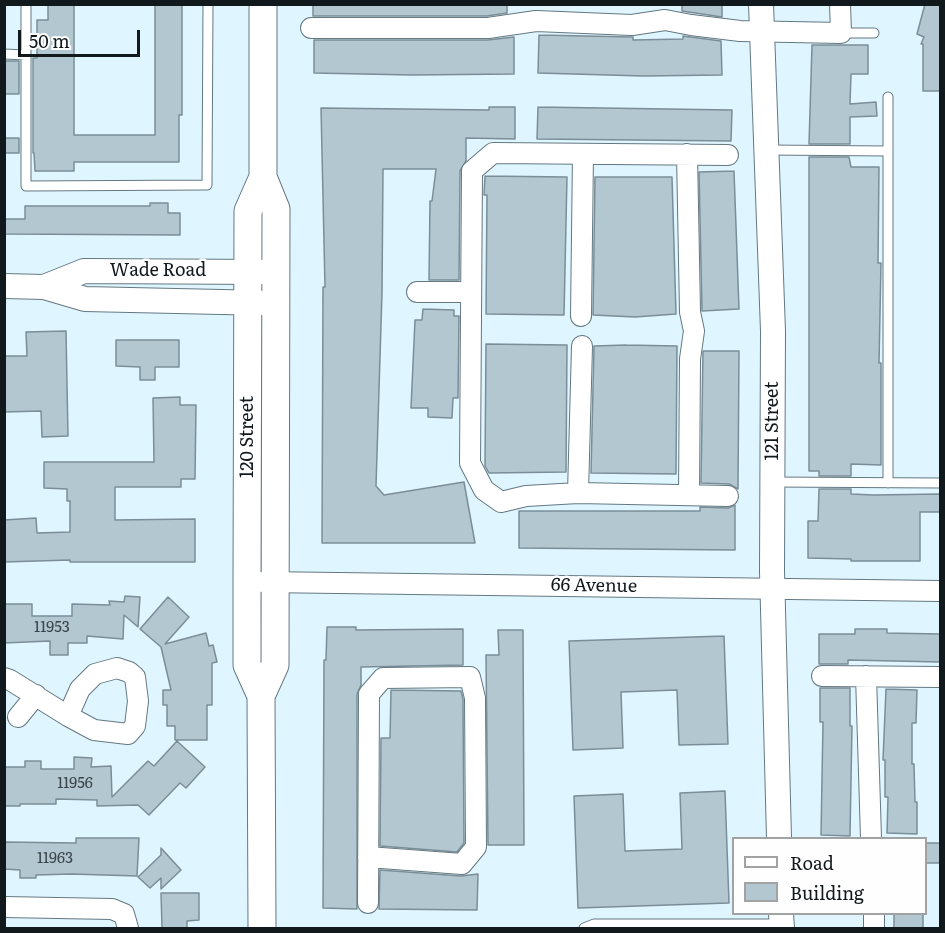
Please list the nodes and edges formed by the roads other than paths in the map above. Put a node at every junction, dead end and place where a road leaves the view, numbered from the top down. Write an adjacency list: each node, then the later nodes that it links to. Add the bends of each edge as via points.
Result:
1 (26, 4): 13 (lane)
2 (208, 4): 13 (lane, via 207,186 26,186)
3 (263, 4): 20 (main road, 120 Street)
4 (761, 4): 9 (street, 121 Street)
5 (840, 4): 10 (street)
6 (665, 12): 7 (street, via 632,25); 9 (street, via 691,25)
7 (537, 13): 8 (street, via 488,28)
8 (311, 28)
9 (762, 32): 10 (street); 15 (street, 121 Street)
10 (841, 33): 11 (lane)
11 (874, 33)
12 (4, 54): 13 (lane)
13 (26, 55)
14 (888, 97): 16 (lane)
15 (767, 150): 16 (lane); 31 (street, 121 Street)
16 (888, 151): 32 (lane)
17 (583, 154): 18 (street); 26 (street, via 493,153 472,171); 29 (street)
18 (687, 154): 19 (street); 35 (street, via 690,312 694,332 690,359)
19 (728, 154)
20 (262, 177): 21 (main road, 120 Street, via 248,211); 22 (main road, 120 Street, via 276,209)
21 (248, 272): 22 (street, Wade Road); 24 (street, Wade Road, via 84,271); 27 (main road, 120 Street)
22 (275, 272): 28 (main road, 120 Street)
23 (4, 286): 24 (street, Wade Road)
24 (44, 286): 27 (street, Wade Road, via 85,299)
25 (417, 292): 26 (street)
26 (471, 292): 34 (street, via 470,463 484,490 501,502 526,496)
27 (248, 303): 28 (street, Wade Road); 37 (main road, 120 Street)
28 (276, 303): 38 (main road, 120 Street)
29 (581, 316)
30 (582, 346): 34 (street)
31 (773, 482): 32 (lane); 39 (street, 121 Street)
32 (888, 483): 33 (lane)
33 (940, 483)
34 (578, 493): 35 (street)
35 (689, 495): 36 (street)
36 (728, 496)
37 (247, 582): 38 (street, 66 Avenue); 46 (main road, 120 Street, via 247,665)
38 (275, 583): 39 (street, 66 Avenue); 46 (main road, 120 Street, via 274,665)
39 (773, 589): 40 (street, 66 Avenue); 49 (street, 121 Street)
40 (940, 591)
41 (822, 676): 42 (street)
42 (866, 676): 43 (street); 50 (street)
43 (940, 677)
44 (4, 678): 45 (street)
45 (36, 695): 47 (street); 48 (street)
46 (261, 696): 57 (main road, 120 Street)
47 (68, 716)
48 (18, 717)
49 (779, 837)
50 (871, 837)
51 (368, 857): 51 (street, via 369,694 383,678 470,677 475,698 476,847 462,864); 52 (street)
52 (368, 903)
53 (4, 907): 54 (street, via 112,909)
54 (126, 921)
55 (782, 922): 56 (lane)
56 (690, 926): 58 (lane, via 594,924)
57 (262, 928)
58 (584, 928)

